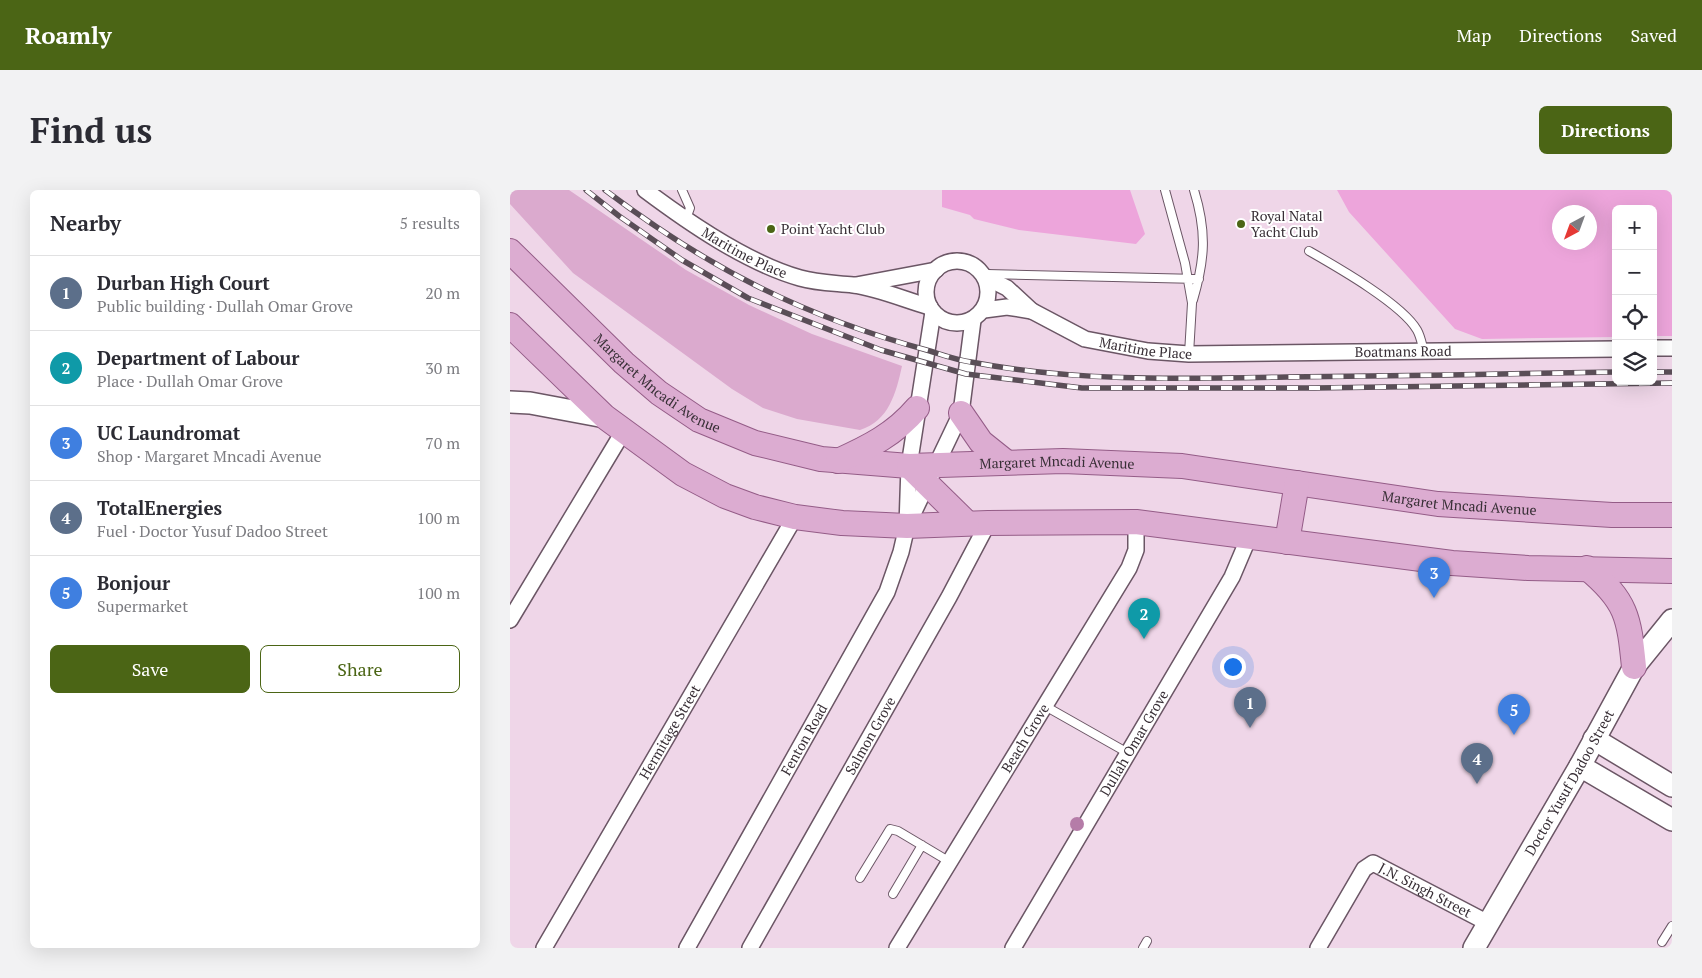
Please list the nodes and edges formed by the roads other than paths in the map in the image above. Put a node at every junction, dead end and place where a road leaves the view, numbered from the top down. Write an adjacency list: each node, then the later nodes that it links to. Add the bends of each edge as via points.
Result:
1 (645, 190): 5 (street, Maritime Place)
2 (682, 190): 5 (lane, via 690,208)
3 (1165, 190): 10 (lane, Maritime Place)
4 (1194, 190): 11 (lane, via 1204,235)
5 (686, 219): 12 (street, Maritime Place, via 740,252 799,278)
6 (510, 251): 28 (main road, Margaret Mncadi Avenue, via 624,363 659,393 699,420 755,443)
7 (1309, 251): 21 (lane, via 1356,278 1403,316 1418,332)
8 (936, 270): 9 (street, via 958,261 974,266); 12 (street, Maritime Place); 14 (street, via 930,276 926,291)
9 (984, 276): 10 (lane); 15 (street, Maritime Place, via 1007,288); 16 (street, via 989,290)
10 (1188, 279): 11 (lane); 13 (lane, Maritime Place)
11 (1199, 279): 13 (lane)
12 (854, 285): 14 (street, Maritime Place)
13 (1192, 303): 22 (lane, Maritime Place)
14 (931, 310): 16 (street, via 947,322 956,324); 24 (street)
15 (1032, 310): 16 (street, Maritime Place, via 1007,306); 22 (street, Maritime Place, via 1085,338 1148,351)
16 (978, 315): 25 (street)
17 (510, 325): 26 (main road)
18 (1657, 348): 19 (street)
19 (1672, 348)
20 (1612, 349): 21 (street, Boatmans Road)
21 (1424, 352): 22 (street, Boatmans Road)
22 (1189, 354)
23 (510, 402): 26 (street)
24 (918, 408): 28 (main road, via 878,442); 30 (street)
25 (961, 413): 29 (main road, via 981,442); 31 (street)
26 (605, 417): 27 (main road)
27 (623, 432): 34 (main road, via 683,474 725,496); 42 (street)
28 (836, 461): 30 (main road, Margaret Mncadi Avenue)
29 (1006, 462): 31 (main road, Margaret Mncadi Avenue); 32 (main road, Margaret Mncadi Avenue, via 1182,466)
30 (909, 466): 31 (main road, Margaret Mncadi Avenue); 37 (street)
31 (931, 475): 36 (main road); 37 (street)
32 (1297, 483): 33 (main road, Margaret Mncadi Avenue, via 1438,504 1612,515); 39 (main road)
33 (1672, 515)
34 (795, 517): 37 (main road, via 842,524); 58 (street, Hermitage Street)
35 (1136, 522): 36 (main road); 38 (main road); 45 (street, Beach Grove, via 1136,550 1129,568)
36 (978, 523): 37 (main road); 60 (street, Salmon Grove, via 944,606)
37 (907, 526): 59 (street, Fenton Road, via 887,592)
38 (1249, 537): 39 (main road); 47 (street, Dullah Omar Grove, via 1236,568)
39 (1287, 542): 40 (main road, via 1452,564)
40 (1587, 568): 41 (main road); 44 (main road, via 1621,603 1627,616)
41 (1672, 571)
42 (510, 620)
43 (1672, 620): 44 (street, Doctor Yusuf Dadoo Street)
44 (1634, 667): 46 (street, Doctor Yusuf Dadoo Street)
45 (1045, 706): 47 (lane); 52 (street, Beach Grove)
46 (1594, 739): 48 (street, Doctor Yusuf Dadoo Street); 49 (street)
47 (1128, 753): 62 (street, Dullah Omar Grove)
48 (1580, 766): 50 (street); 55 (street, Doctor Yusuf Dadoo Street)
49 (1672, 786)
50 (1672, 820)
51 (922, 845): 52 (lane); 53 (lane, via 890,829); 54 (lane)
52 (950, 862): 61 (street, Beach Grove)
53 (860, 878)
54 (893, 894)
55 (1488, 923): 63 (street, J.N. Singh Street, via 1373,862 1364,869); 64 (street, Doctor Yusuf Dadoo Street)
56 (1672, 926): 57 (lane)
57 (1662, 942)
58 (544, 948)
59 (687, 948)
60 (750, 948)
61 (897, 948)
62 (1012, 948)
63 (1318, 948)
64 (1474, 948)

